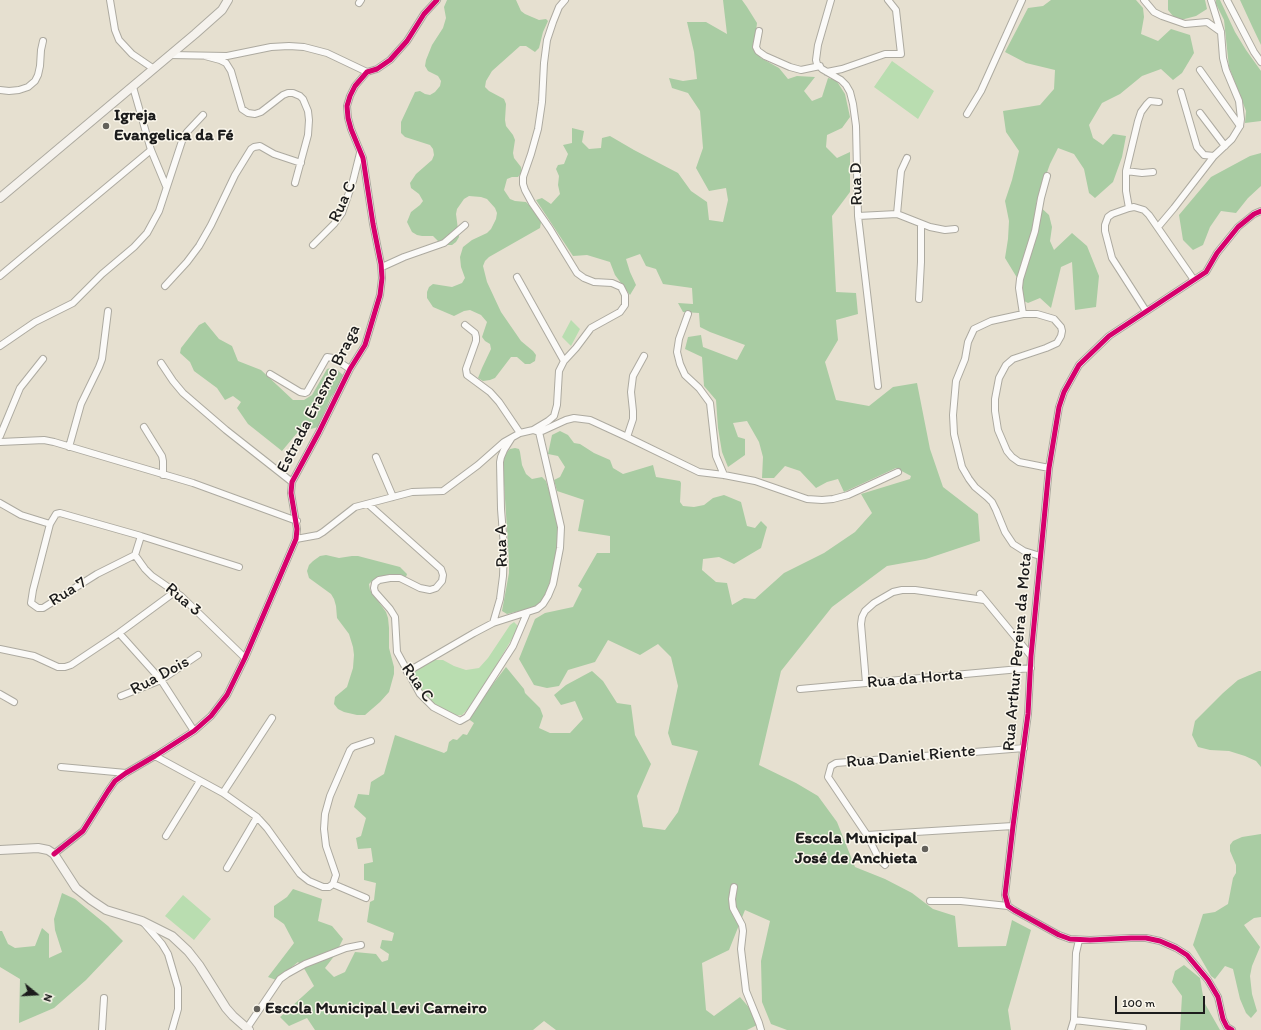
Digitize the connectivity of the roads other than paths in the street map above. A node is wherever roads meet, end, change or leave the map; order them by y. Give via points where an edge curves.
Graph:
1 (110, 0) edge
2 (228, 0) edge
3 (437, 0) edge
4 (565, 0) edge
5 (831, 0) edge
6 (888, 0) edge
7 (1022, 0) edge
8 (1144, 0) edge
9 (1211, 0) edge
10 (1227, 0) edge
11 (759, 31) dead end
12 (1221, 32) junction
13 (43, 41) dead end
14 (170, 55) junction
15 (205, 56) junction
16 (1261, 62) edge
17 (820, 66) junction
18 (154, 69) junction
19 (1200, 70) dead end
20 (367, 72) junction
21 (827, 72) junction
22 (133, 87) junction
23 (0, 90) edge
24 (1181, 92) dead end
25 (1159, 102) dead end
26 (1200, 113) dead end
27 (967, 114) dead end
28 (203, 115) dead end
29 (1240, 126) junction
30 (1225, 146) junction
31 (151, 150) junction
32 (360, 152) junction
33 (1214, 156) junction
34 (907, 158) dead end
35 (301, 163) junction
36 (1126, 171) junction
37 (1153, 172) dead end
38 (1048, 176) dead end
39 (295, 183) dead end
40 (166, 186) junction
41 (0, 198) edge
42 (1128, 208) junction
43 (1261, 211) edge
44 (897, 214) junction
45 (858, 216) junction
46 (921, 224) junction
47 (465, 225) dead end
48 (1158, 227) junction
49 (955, 229) dead end
50 (313, 245) dead end
51 (382, 267) junction
52 (0, 276) edge
53 (517, 276) dead end
54 (1194, 280) junction
55 (165, 286) dead end
56 (919, 299) dead end
57 (108, 311) dead end
58 (1146, 311) junction
59 (688, 314) dead end
60 (1023, 314) junction
61 (465, 325) dead end
62 (0, 346) edge
63 (644, 356) dead end
64 (43, 359) dead end
65 (564, 361) junction
66 (161, 363) dead end
67 (350, 369) junction
68 (270, 374) dead end
69 (878, 386) dead end
70 (144, 427) dead end
71 (536, 431) junction
72 (520, 433) junction
73 (0, 436) edge
74 (512, 437) junction
75 (628, 437) junction
76 (0, 442) edge
77 (69, 447) junction
78 (376, 457) dead end
79 (1048, 468) junction
80 (898, 472) dead end
81 (163, 475) junction
82 (724, 475) junction
83 (292, 482) junction
84 (393, 497) junction
85 (0, 503) edge
86 (368, 504) junction
87 (297, 521) junction
88 (50, 524) junction
89 (141, 536) junction
90 (296, 539) junction
91 (135, 555) junction
92 (1040, 556) junction
93 (239, 567) dead end
94 (176, 592) junction
95 (980, 594) dead end
96 (984, 600) junction
97 (527, 613) junction
98 (493, 623) junction
99 (120, 633) junction
100 (0, 649) edge
101 (198, 655) dead end
102 (1031, 656) junction
103 (246, 658) junction
104 (1031, 668) junction
105 (407, 672) junction
106 (160, 680) junction
107 (866, 683) junction
108 (800, 689) dead end
109 (0, 694) edge
110 (122, 696) dead end
111 (14, 702) dead end
112 (272, 718) dead end
113 (194, 730) junction
114 (371, 741) dead end
115 (1024, 748) junction
116 (155, 756) junction
117 (62, 768) dead end
118 (126, 772) junction
119 (200, 782) junction
120 (223, 793) junction
121 (257, 817) junction
122 (1013, 826) junction
123 (867, 835) junction
124 (166, 836) dead end
125 (0, 850) edge
126 (54, 854) junction
127 (885, 865) dead end
128 (227, 868) dead end
129 (333, 884) junction
130 (734, 887) dead end
131 (366, 898) dead end
132 (930, 901) dead end
133 (1008, 906) junction
134 (142, 921) junction
135 (1079, 940) junction
136 (361, 945) dead end
137 (104, 998) dead end
138 (1074, 1020) junction
139 (1143, 1028) dead end
140 (248, 1029) edge
141 (102, 1030) edge
142 (172, 1030) edge
143 (761, 1030) edge
144 (1071, 1030) edge
145 (1232, 1030) edge

1 - 18 street via 119,40 132,54
2 - 14 street via 222,10
3 - 20 street, Estrada Erasmo Braga via 390,60
4 - 65 street via 547,40 538,129 523,184 532,203 578,273 594,282 612,283 621,287 625,295 625,305 620,312 591,328
5 - 17 street via 816,54
6 - 21 street via 896,10 901,54 885,54
7 - 27 street via 981,91
8 - 12 street via 1154,12 1162,16 1185,24 1207,22
9 - 12 street
10 - 16 street
11 - 17 street via 756,47 765,56 801,70
12 - 29 street via 1224,64 1239,101
13 - 23 street via 35,81 19,90
14 - 15 street
14 - 18 street
15 - 20 street via 227,56 271,47 304,47 327,53
15 - 35 street via 226,63 231,71 242,109 248,113 261,112 288,93 303,99 309,120
17 - 21 street, Rua D
18 - 22 street
19 - 29 street
20 - 32 street, Estrada Erasmo Braga via 355,86 347,106 351,129
21 - 45 street, Rua D via 846,85 853,104 856,126
22 - 31 street
22 - 41 street
24 - 33 street via 1197,147 1204,155
25 - 36 street via 1150,101 1141,112
26 - 30 street
28 - 40 street via 182,140
29 - 30 street
30 - 33 street
31 - 40 street
31 - 52 street
32 - 50 street, Rua C via 342,213
32 - 51 street, Estrada Erasmo Braga
33 - 48 street
34 - 44 street via 901,170
35 - 39 street
35 - 55 street via 274,154 260,146 251,149 235,174 199,246
36 - 37 street
36 - 42 street
38 - 60 street via 1020,279
40 - 62 street via 162,204 153,222 134,247 72,303 35,322
42 - 48 street via 1144,210
42 - 58 street via 1108,217 1105,221 1105,231 1112,258
43 - 54 street, Rua Arthur Pereira da Mota via 1238,227 1206,272
44 - 45 street
44 - 46 street
45 - 69 street, Rua D
46 - 49 street via 945,230
46 - 56 street via 922,262
47 - 51 street via 444,244
48 - 54 street
51 - 67 street, Estrada Erasmo Braga via 380,295 372,323 365,345
53 - 65 street
54 - 58 street, Rua Arthur Pereira da Mota
57 - 77 street via 102,359 80,408
58 - 79 street, Rua Arthur Pereira da Mota via 1109,336 1083,361 1073,375 1059,407
59 - 82 street via 677,352 685,375 710,402 716,456
60 - 79 street via 1037,314 1054,319 1061,327 1061,336 1056,343 1013,359 1006,366 996,389 995,411 998,430 1012,457 1019,462
60 - 92 street via 991,321 974,329 956,381 952,415 962,467 969,479 992,502 1013,544
61 - 72 street via 476,337 466,369 467,375 490,392
63 - 75 street via 633,376 631,392 634,411
64 - 73 street via 20,388
65 - 71 street via 559,371 554,416
66 - 83 street via 183,392
67 - 68 street via 334,358 327,357 304,393
67 - 83 street, Estrada Erasmo Braga
70 - 81 street via 162,456
71 - 72 street
71 - 75 street via 574,418 590,420
71 - 97 street via 558,514 561,537 553,584 548,596 537,609
72 - 74 street
74 - 84 street via 443,491 412,492
74 - 98 street, Rua A via 501,457 503,576
75 - 82 street via 699,472
76 - 77 street via 44,440
77 - 81 street
78 - 84 street
79 - 92 street, Rua Arthur Pereira da Mota
80 - 82 street via 848,495 822,500 799,497 755,481
81 - 87 street
83 - 87 street, Estrada Erasmo Braga via 291,493
84 - 86 street
85 - 88 street via 21,515
86 - 90 street via 352,509 318,535
86 - 105 street, Rua C via 441,569 443,575 436,588 430,590 400,578 379,580 375,583 375,592 395,617 397,652
87 - 90 street, Estrada Erasmo Braga
88 - 89 street via 56,514 60,513
88 - 91 street, Rua 7 via 31,603 38,608 43,608 97,574
89 - 91 street
89 - 93 street
90 - 103 street, Estrada Erasmo Braga
91 - 94 street, Rua 3 via 152,576
92 - 102 street, Rua Arthur Pereira da Mota
94 - 99 street
94 - 103 street, Rua 3
95 - 96 street
96 - 102 street
96 - 107 street via 902,590 893,592 874,604 865,611 861,624
97 - 98 street
97 - 105 street, Rua C via 513,646 464,720 460,721 432,707 420,694
98 - 105 street
99 - 100 street via 65,667 34,656
99 - 106 street
101 - 106 street, Rua Dois
102 - 104 street, Rua Arthur Pereira da Mota
103 - 113 street, Estrada Erasmo Braga via 227,695 211,716
104 - 107 street, Rua da Horta
104 - 115 street, Rua Arthur Pereira da Mota
106 - 110 street, Rua Dois
106 - 113 street
107 - 108 street, Rua da Horta
109 - 111 street
112 - 120 street
113 - 116 street, Estrada Erasmo Braga
114 - 129 street via 350,750 325,814 326,846 336,876
115 - 122 street, Rua Arthur Pereira da Mota
115 - 123 street, Rua Daniel Riente via 831,766 828,777
116 - 118 street, Estrada Erasmo Braga
116 - 119 street
117 - 118 street
118 - 126 street, Estrada Erasmo Braga via 115,781 83,831
119 - 120 street
119 - 124 street
120 - 121 street
121 - 128 street
121 - 129 street via 300,874 324,887
122 - 123 street
122 - 133 street, Rua Arthur Pereira da Mota via 1005,895
123 - 127 street, Rua Daniel Riente via 879,859
125 - 126 street via 38,848
126 - 134 street via 76,888 91,900 106,910
129 - 131 street
130 - 143 street via 733,908 743,931 741,949 746,991
132 - 133 street
133 - 135 street via 1059,935
134 - 140 street via 172,936 188,951 226,1008
134 - 142 street via 168,954 178,988 178,1009
135 - 138 street via 1076,954
135 - 145 street via 1146,938 1176,948 1187,955 1208,980 1218,997 1223,1019
136 - 140 street via 334,952 287,974 280,980
137 - 141 street
138 - 139 street
138 - 144 street

